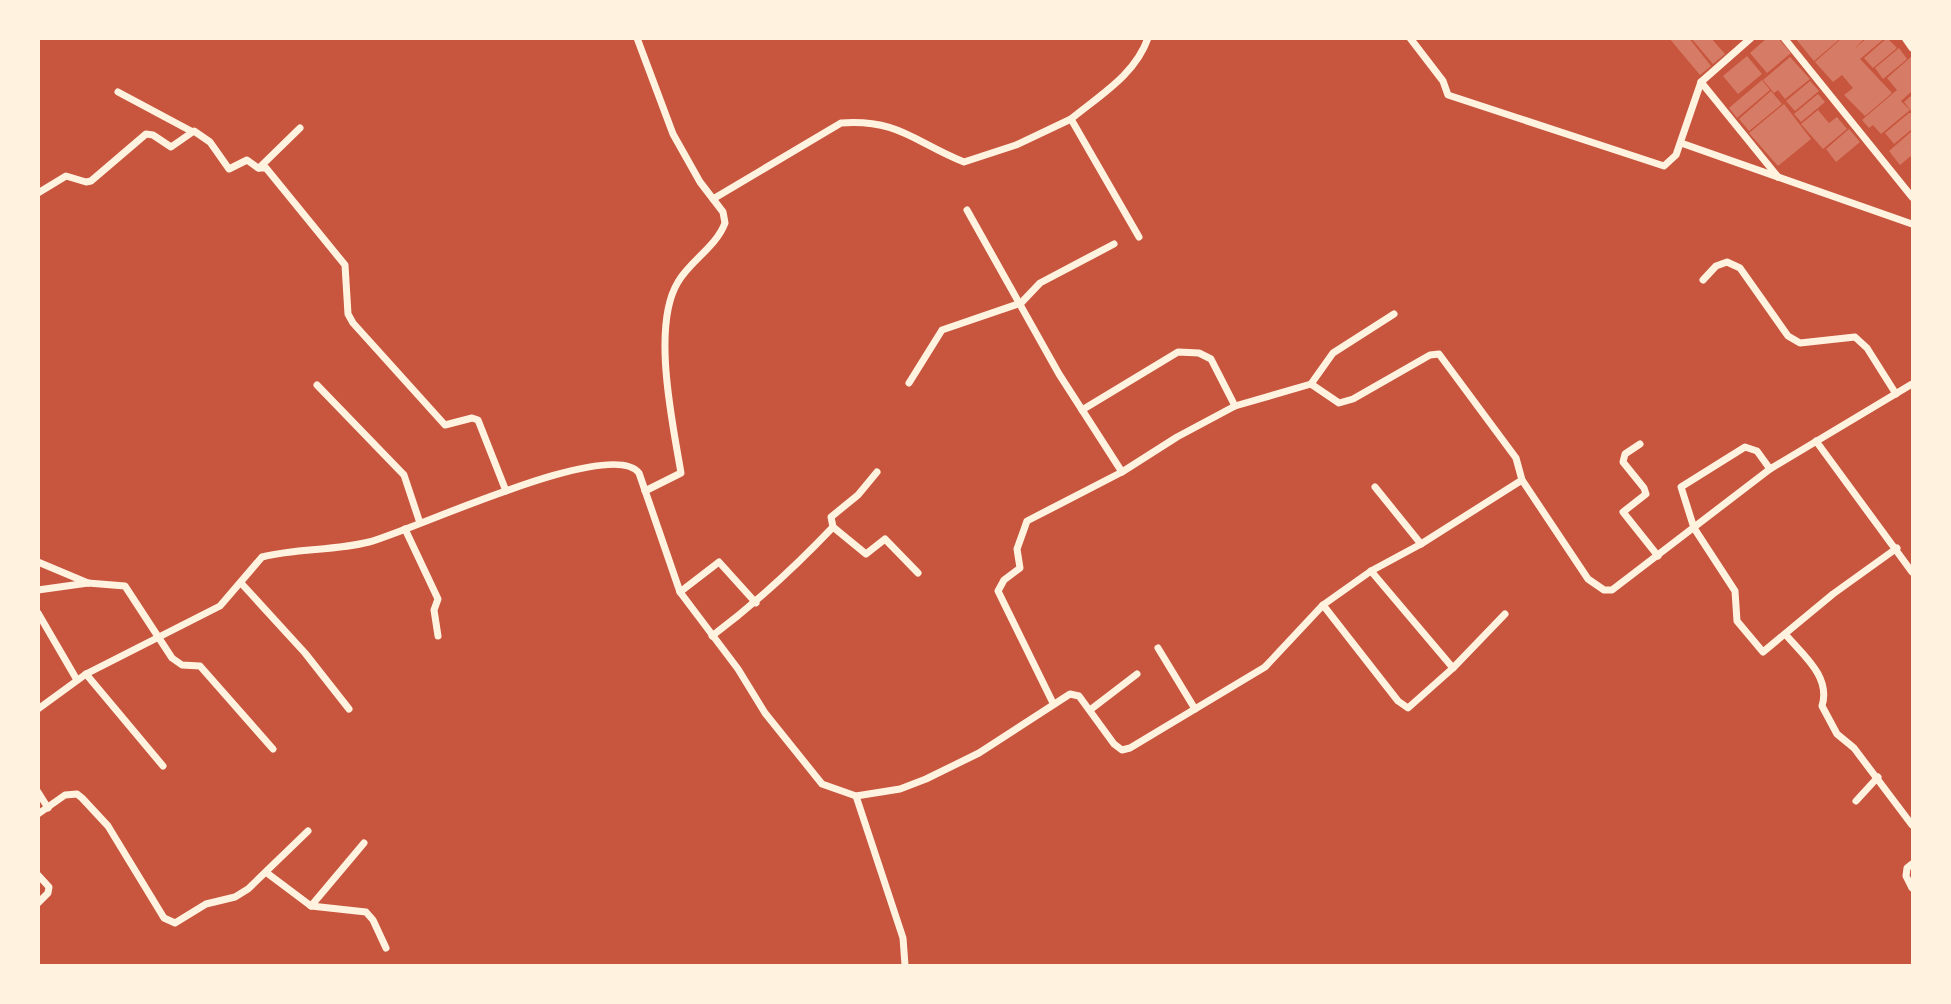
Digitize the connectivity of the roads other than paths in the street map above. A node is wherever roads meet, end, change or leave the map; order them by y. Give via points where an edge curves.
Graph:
1 (637, 38) edge
2 (1148, 38) edge
3 (1410, 38) edge
4 (1751, 38) edge
5 (1784, 38) edge
6 (1905, 38) edge
7 (1913, 48) edge
8 (1701, 82) junction
9 (118, 92) dead end
10 (1071, 119) junction
11 (300, 128) dead end
12 (191, 131) junction
13 (1681, 143) junction
14 (258, 168) junction
15 (1779, 178) junction
16 (38, 193) edge
17 (1913, 197) edge
18 (713, 199) junction
19 (967, 210) dead end
20 (1913, 223) edge
21 (1139, 237) dead end
22 (1114, 244) dead end
23 (1703, 281) dead end
24 (1021, 303) junction
25 (1394, 314) dead end
26 (909, 383) dead end
27 (1311, 384) junction
28 (1913, 384) edge
29 (317, 385) dead end
30 (1896, 394) junction
31 (1235, 406) junction
32 (1082, 410) junction
33 (1816, 441) junction
34 (1640, 444) dead end
35 (1770, 469) junction
36 (877, 472) dead end
37 (1122, 472) junction
38 (1522, 480) junction
39 (1375, 487) dead end
40 (506, 491) junction
41 (645, 491) junction
42 (420, 523) junction
43 (833, 527) junction
44 (1693, 528) junction
45 (405, 529) junction
46 (1421, 544) junction
47 (1897, 548) junction
48 (1658, 555) junction
49 (38, 562) edge
50 (1371, 571) junction
51 (1913, 572) edge
52 (918, 573) dead end
53 (88, 583) junction
54 (241, 583) junction
55 (38, 590) edge
56 (680, 592) junction
57 (756, 603) junction
58 (1322, 605) junction
59 (38, 613) edge
60 (1505, 614) dead end
61 (1786, 635) junction
62 (439, 636) dead end
63 (712, 636) junction
64 (157, 638) junction
65 (1158, 648) dead end
66 (1453, 668) junction
67 (86, 674) junction
68 (1137, 674) dead end
69 (77, 680) junction
70 (1053, 703) junction
71 (38, 709) edge
72 (349, 709) dead end
73 (1195, 709) junction
74 (1090, 710) junction
75 (273, 749) dead end
76 (163, 766) dead end
77 (1878, 777) junction
78 (38, 792) edge
79 (856, 796) junction
80 (1856, 801) dead end
81 (48, 808) junction
82 (38, 814) edge
83 (1913, 825) edge
84 (308, 831) dead end
85 (364, 843) dead end
86 (1913, 864) edge
87 (267, 873) junction
88 (38, 875) edge
89 (1913, 888) edge
90 (38, 903) edge
91 (311, 905) junction
92 (387, 948) dead end
93 (905, 965) edge

1 - 18 street via 673,134
2 - 10 street via 1142,58
3 - 13 street via 1443,80 1448,96 1654,165 1671,161
4 - 8 street
5 - 17 street
6 - 7 street
8 - 13 street
8 - 15 street
9 - 12 street
10 - 18 street via 1016,145 964,162 894,126 841,124
10 - 21 street
11 - 14 street
12 - 14 street via 209,142 229,169 247,160
12 - 16 street via 171,147 153,135 141,135 91,181 66,176
13 - 15 street
14 - 40 street via 267,170 345,265 348,314 353,323 445,425 478,420
15 - 20 street
18 - 41 street via 723,212 724,227 677,282 669,306 667,391 681,473
19 - 24 street
22 - 24 street via 1040,283
23 - 30 street via 1727,262 1740,268 1788,337 1800,343 1855,337
24 - 26 street via 942,330
24 - 32 street
25 - 27 street via 1333,353
27 - 31 street
27 - 38 street via 1339,403 1439,354 1516,458
28 - 30 street
29 - 42 street via 404,475
30 - 33 street
31 - 32 street via 1211,359 1178,352
31 - 37 street
32 - 37 street
33 - 35 street
33 - 47 street
34 - 48 street via 1625,454 1623,462 1646,494 1623,512
35 - 44 street
35 - 44 street via 1757,451 1745,447 1685,483 1681,490
36 - 43 street via 831,517
37 - 70 street via 1027,521 1017,548 1020,568 1000,584 999,596
38 - 46 street
38 - 48 street via 1596,586 1612,590
39 - 46 street
40 - 41 street via 559,474 623,464 635,468
40 - 42 street
41 - 56 street
42 - 45 street
43 - 52 street via 866,554 885,539
43 - 57 street
44 - 48 street
44 - 61 street via 1735,592 1737,621 1763,652
45 - 54 street via 369,542 262,556
45 - 62 street via 438,597 434,610
46 - 50 street
47 - 51 street
47 - 61 street
49 - 53 street
50 - 58 street
50 - 66 street
53 - 55 street
53 - 64 street via 125,586
54 - 64 street via 220,606
54 - 72 street
56 - 57 street via 719,562
56 - 63 street
57 - 63 street
58 - 66 street via 1408,708
58 - 73 street via 1277,657
59 - 69 street
60 - 66 street
61 - 77 street via 1825,686 1822,706 1827,720
63 - 79 street via 821,784
64 - 67 street
64 - 75 street via 176,662 200,666
65 - 73 street
67 - 69 street
67 - 76 street
68 - 74 street
69 - 71 street
70 - 74 street via 1074,694
70 - 79 street via 979,753 926,779 900,789
73 - 74 street via 1122,750
77 - 80 street
77 - 83 street
78 - 81 street
79 - 93 street via 903,938
81 - 82 street
81 - 87 street via 71,793 82,798 108,826 164,918 172,923 205,904 235,897
84 - 87 street
85 - 91 street
86 - 89 street via 1906,876
87 - 91 street
88 - 90 street via 49,887
91 - 92 street via 366,912

